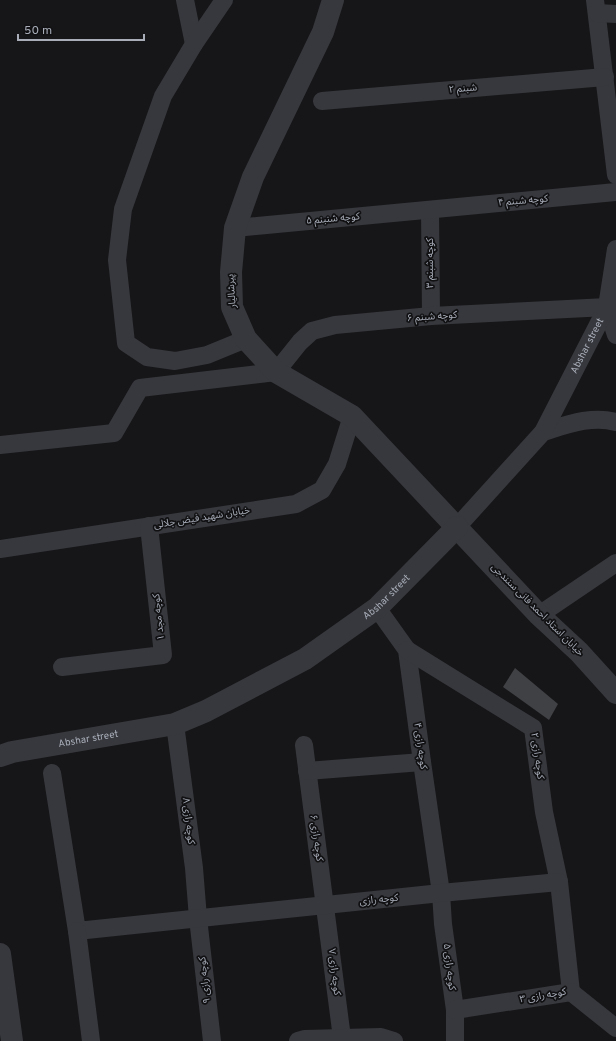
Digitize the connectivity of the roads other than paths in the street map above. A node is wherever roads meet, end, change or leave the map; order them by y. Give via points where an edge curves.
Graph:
1 (185, 0) edge
2 (224, 0) edge
3 (333, 0) edge
4 (596, 6) edge
5 (616, 14) edge
6 (194, 44) junction
7 (605, 77) junction
8 (322, 101) dead end
9 (616, 175) edge
10 (616, 192) edge
11 (430, 210) junction
12 (235, 228) junction
13 (616, 249) edge
14 (607, 307) junction
15 (430, 316) junction
16 (616, 335) edge
17 (246, 339) junction
18 (276, 372) junction
19 (352, 416) junction
20 (616, 422) edge
21 (543, 432) junction
22 (0, 445) edge
23 (149, 526) junction
24 (457, 527) junction
25 (0, 545) edge
26 (0, 549) edge
27 (616, 563) edge
28 (377, 608) junction
29 (539, 615) junction
30 (407, 650) junction
31 (62, 667) dead end
32 (616, 693) edge
33 (175, 724) junction
34 (304, 745) dead end
35 (0, 756) edge
36 (422, 762) junction
37 (307, 771) junction
38 (52, 773) dead end
39 (559, 882) junction
40 (441, 893) junction
41 (326, 906) junction
42 (198, 918) junction
43 (78, 931) junction
44 (0, 954) edge
45 (571, 992) junction
46 (455, 1010) junction
47 (616, 1028) edge
48 (342, 1038) junction
49 (12, 1041) edge
50 (91, 1041) edge
51 (212, 1041) edge
52 (298, 1041) edge
53 (394, 1041) edge
54 (455, 1041) edge

1 - 6 street
2 - 6 street
3 - 12 street, پیرشالیار via 323,32 253,177
4 - 5 street
4 - 7 street
6 - 17 street via 163,96 123,209 117,260 126,343 147,357 175,362 207,355
7 - 8 street, شبنم ۲
7 - 9 street
10 - 11 street, کوچه شبنم ۴
11 - 12 street, کوچه شنبنم ۵
11 - 15 street, کوچه شبنم ۳
12 - 17 street, پیرشالیار via 231,272 232,307
13 - 14 street, Abshar street
14 - 15 street, کوچه شبنم ۶
14 - 16 street
14 - 21 street, Abshar street
15 - 18 street, کوچه شبنم ۶ via 335,324 312,331
17 - 18 street, پیرشالیار
18 - 19 street, پیرشالیار
18 - 22 street via 140,388 114,433
19 - 23 street, خیابان شهید فیض جلالی via 337,464 322,490 296,504
19 - 24 street, پیرشالیار
20 - 21 street via 582,421
21 - 24 street, Abshar street
23 - 26 street, خیابان شهید فیض جلالی
23 - 31 street, کوچه مجد ۱ via 163,655
24 - 28 street, Abshar street
24 - 29 street, خیابان استاد احمد فانی سنندجی
25 - 26 street
27 - 29 street
28 - 30 street, کوچه رازی ۴
28 - 33 street, Abshar street via 305,659 206,711
29 - 32 street, خیابان استاد احمد فانی سنندجی via 579,652
30 - 36 street, کوچه رازی ۴
30 - 39 street, کوچه رازی ۲ via 533,728 544,812
33 - 35 street, Abshar street
33 - 42 street, کوچه رازی ۸
34 - 37 street, کوچه رازی ۶
36 - 37 street
36 - 40 street, کوچه رازی ۴
37 - 41 street, کوچه رازی ۶
38 - 43 street
39 - 40 street, کوچه رازی
39 - 45 street, کوچه رازی ۳
40 - 41 street, کوچه رازی
40 - 46 street, کوچه رازی ۵
41 - 42 street, کوچه رازی
41 - 48 street, کوچه رازی ۷
42 - 43 street, کوچه رازی
42 - 51 street, کوچه رازی ۹
43 - 50 street
44 - 49 street
45 - 46 street, کوچه رازی ۳
45 - 47 street
46 - 54 street, کوچه رازی ۵
48 - 52 street
48 - 53 street via 381,1037

